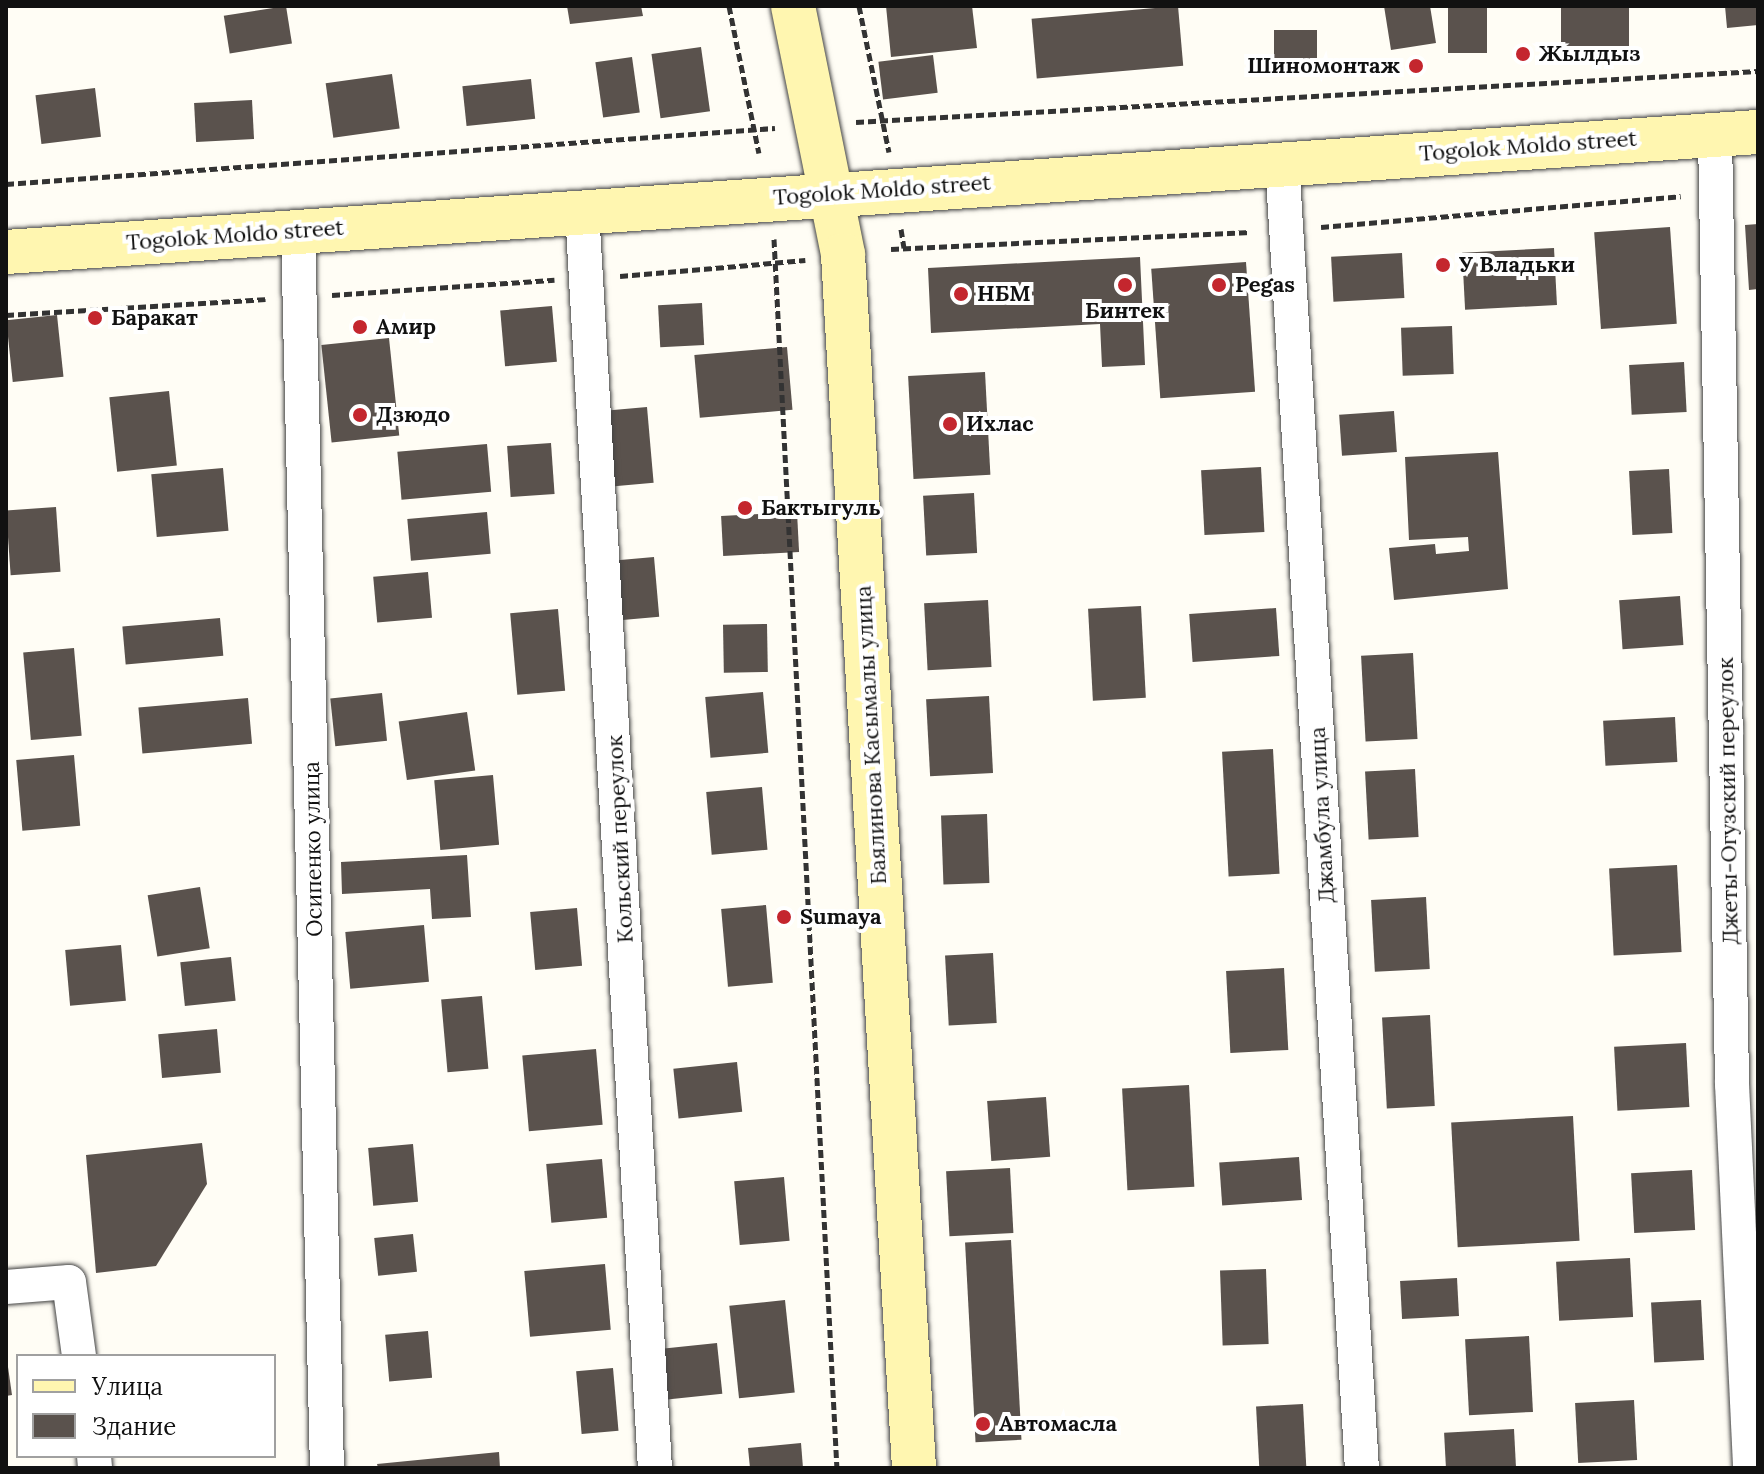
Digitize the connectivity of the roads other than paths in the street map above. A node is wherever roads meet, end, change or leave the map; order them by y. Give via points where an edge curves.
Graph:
1 (793, 6) edge
2 (1758, 132) edge
3 (1715, 135) junction
4 (1282, 161) junction
5 (831, 195) junction
6 (582, 210) junction
7 (298, 231) junction
8 (6, 252) edge
9 (6, 1287) edge
10 (79, 1354) edge
11 (327, 1468) edge
12 (655, 1468) edge
13 (914, 1468) edge
14 (1362, 1468) edge
15 (1750, 1468) edge

1 - 5 main road, Баялинова Касымалы улица
2 - 3 main road, Togolok Moldo street
3 - 4 main road, Togolok Moldo street
3 - 15 street, Джеты-Огузский переулок via 1732,1084
4 - 5 main road, Togolok Moldo street
4 - 14 street, Джамбула улица
5 - 6 main road, Togolok Moldo street
5 - 13 main road, Баялинова Касымалы улица via 843,255
6 - 7 main road, Togolok Moldo street
6 - 12 street, Кольский переулок
7 - 8 main road, Togolok Moldo street
7 - 11 street, Осипенко улица
9 - 10 street via 69,1282

